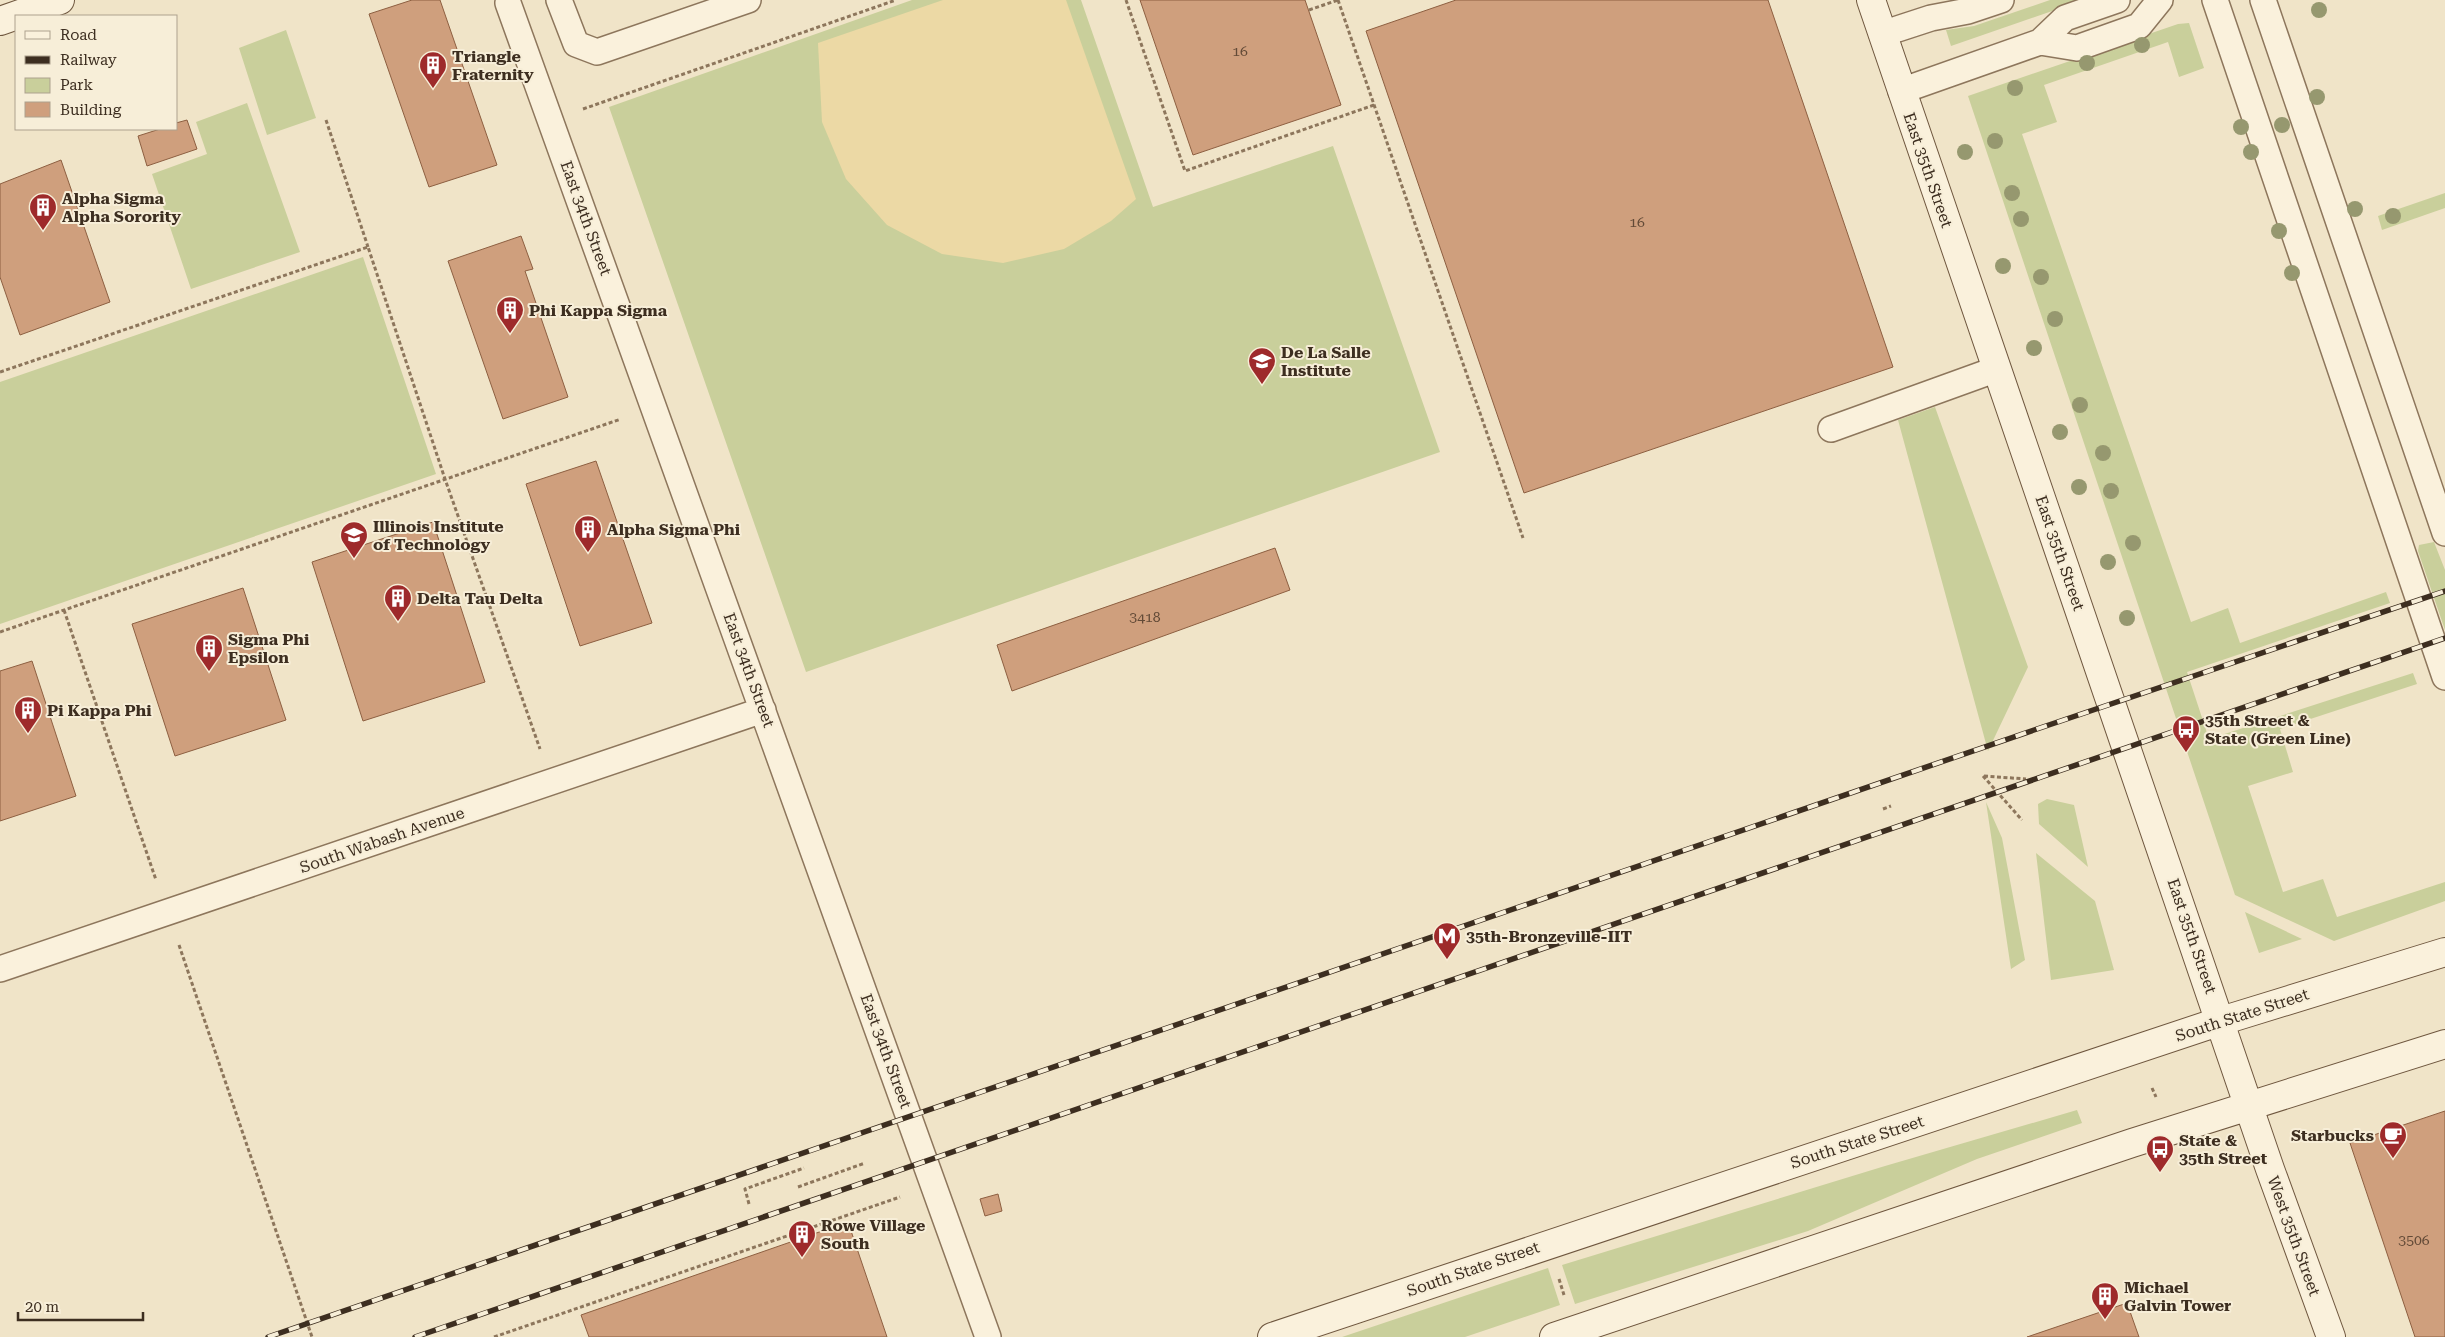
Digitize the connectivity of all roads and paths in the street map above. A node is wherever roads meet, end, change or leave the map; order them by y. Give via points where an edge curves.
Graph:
1 (60, 0) edge
2 (559, 0) edge
3 (748, 0) edge
4 (896, 0) edge
5 (1126, 0) edge
6 (1338, 0) edge
7 (1871, 0) edge
8 (2001, 0) edge
9 (2118, 0) edge
10 (2160, 0) edge
11 (2216, 0) edge
12 (2264, 0) edge
13 (508, 3) dead end
14 (1309, 10) dead end
15 (17, 15) edge
16 (15, 16) edge
17 (0, 21) edge
18 (1882, 34) junction
19 (2040, 42) junction
20 (1901, 91) junction
21 (1374, 105) junction
22 (579, 111) dead end
23 (326, 120) dead end
24 (368, 247) junction
25 (1997, 369) junction
26 (0, 372) edge
27 (654, 408) junction
28 (1831, 429) dead end
29 (445, 479) junction
30 (2445, 533) edge
31 (1523, 538) dead end
32 (64, 610) junction
33 (0, 632) edge
34 (2445, 678) edge
35 (763, 710) junction
36 (2026, 779) dead end
37 (552, 782) junction
38 (1891, 806) dead end
39 (1883, 809) dead end
40 (2022, 820) dead end
41 (168, 912) junction
42 (2445, 952) edge
43 (0, 969) edge
44 (2221, 1021) junction
45 (2445, 1044) edge
46 (2152, 1088) dead end
47 (2157, 1100) dead end
48 (2250, 1106) junction
49 (865, 1164) dead end
50 (804, 1168) dead end
51 (933, 1185) junction
52 (798, 1187) dead end
53 (749, 1204) dead end
54 (1558, 1277) dead end
55 (1567, 1302) dead end
56 (312, 1337) edge
57 (494, 1337) edge
58 (988, 1337) edge
59 (1272, 1337) edge
60 (1554, 1337) edge
61 (2331, 1337) edge

1 - 15 main road
2 - 3 lane via 576,44 597,52
4 - 22 path
5 - 21 path via 1185,171
6 - 14 path
6 - 21 path
7 - 18 main road, East 35th Street
8 - 18 lane
9 - 19 lane via 2065,18
10 - 19 lane via 2140,26 2077,48
11 - 34 lane
12 - 30 lane
13 - 27 lane, East 34th Street
16 - 17 main road
18 - 20 main road, East 35th Street
19 - 20 lane
20 - 25 main road, East 35th Street
21 - 31 path
23 - 24 path
24 - 26 path
24 - 29 path
25 - 28 lane
25 - 44 main road, East 35th Street
27 - 29 path
27 - 35 lane, East 34th Street
29 - 32 path
29 - 37 path
32 - 33 path
32 - 41 path
35 - 37 lane, South Wabash Avenue
35 - 51 lane, East 34th Street
36 - 40 path via 1983,776
37 - 41 lane, South Wabash Avenue
38 - 39 path
41 - 43 lane, South Wabash Avenue
41 - 56 path
42 - 44 main road, South State Street
44 - 48 main road, East 35th Street
44 - 59 main road, South State Street
45 - 48 main road
46 - 47 path
48 - 60 main road via 2132,1142
48 - 61 main road, West 35th Street
49 - 52 path
50 - 53 path via 744,1189
51 - 57 path
51 - 58 lane, East 34th Street
54 - 55 path

